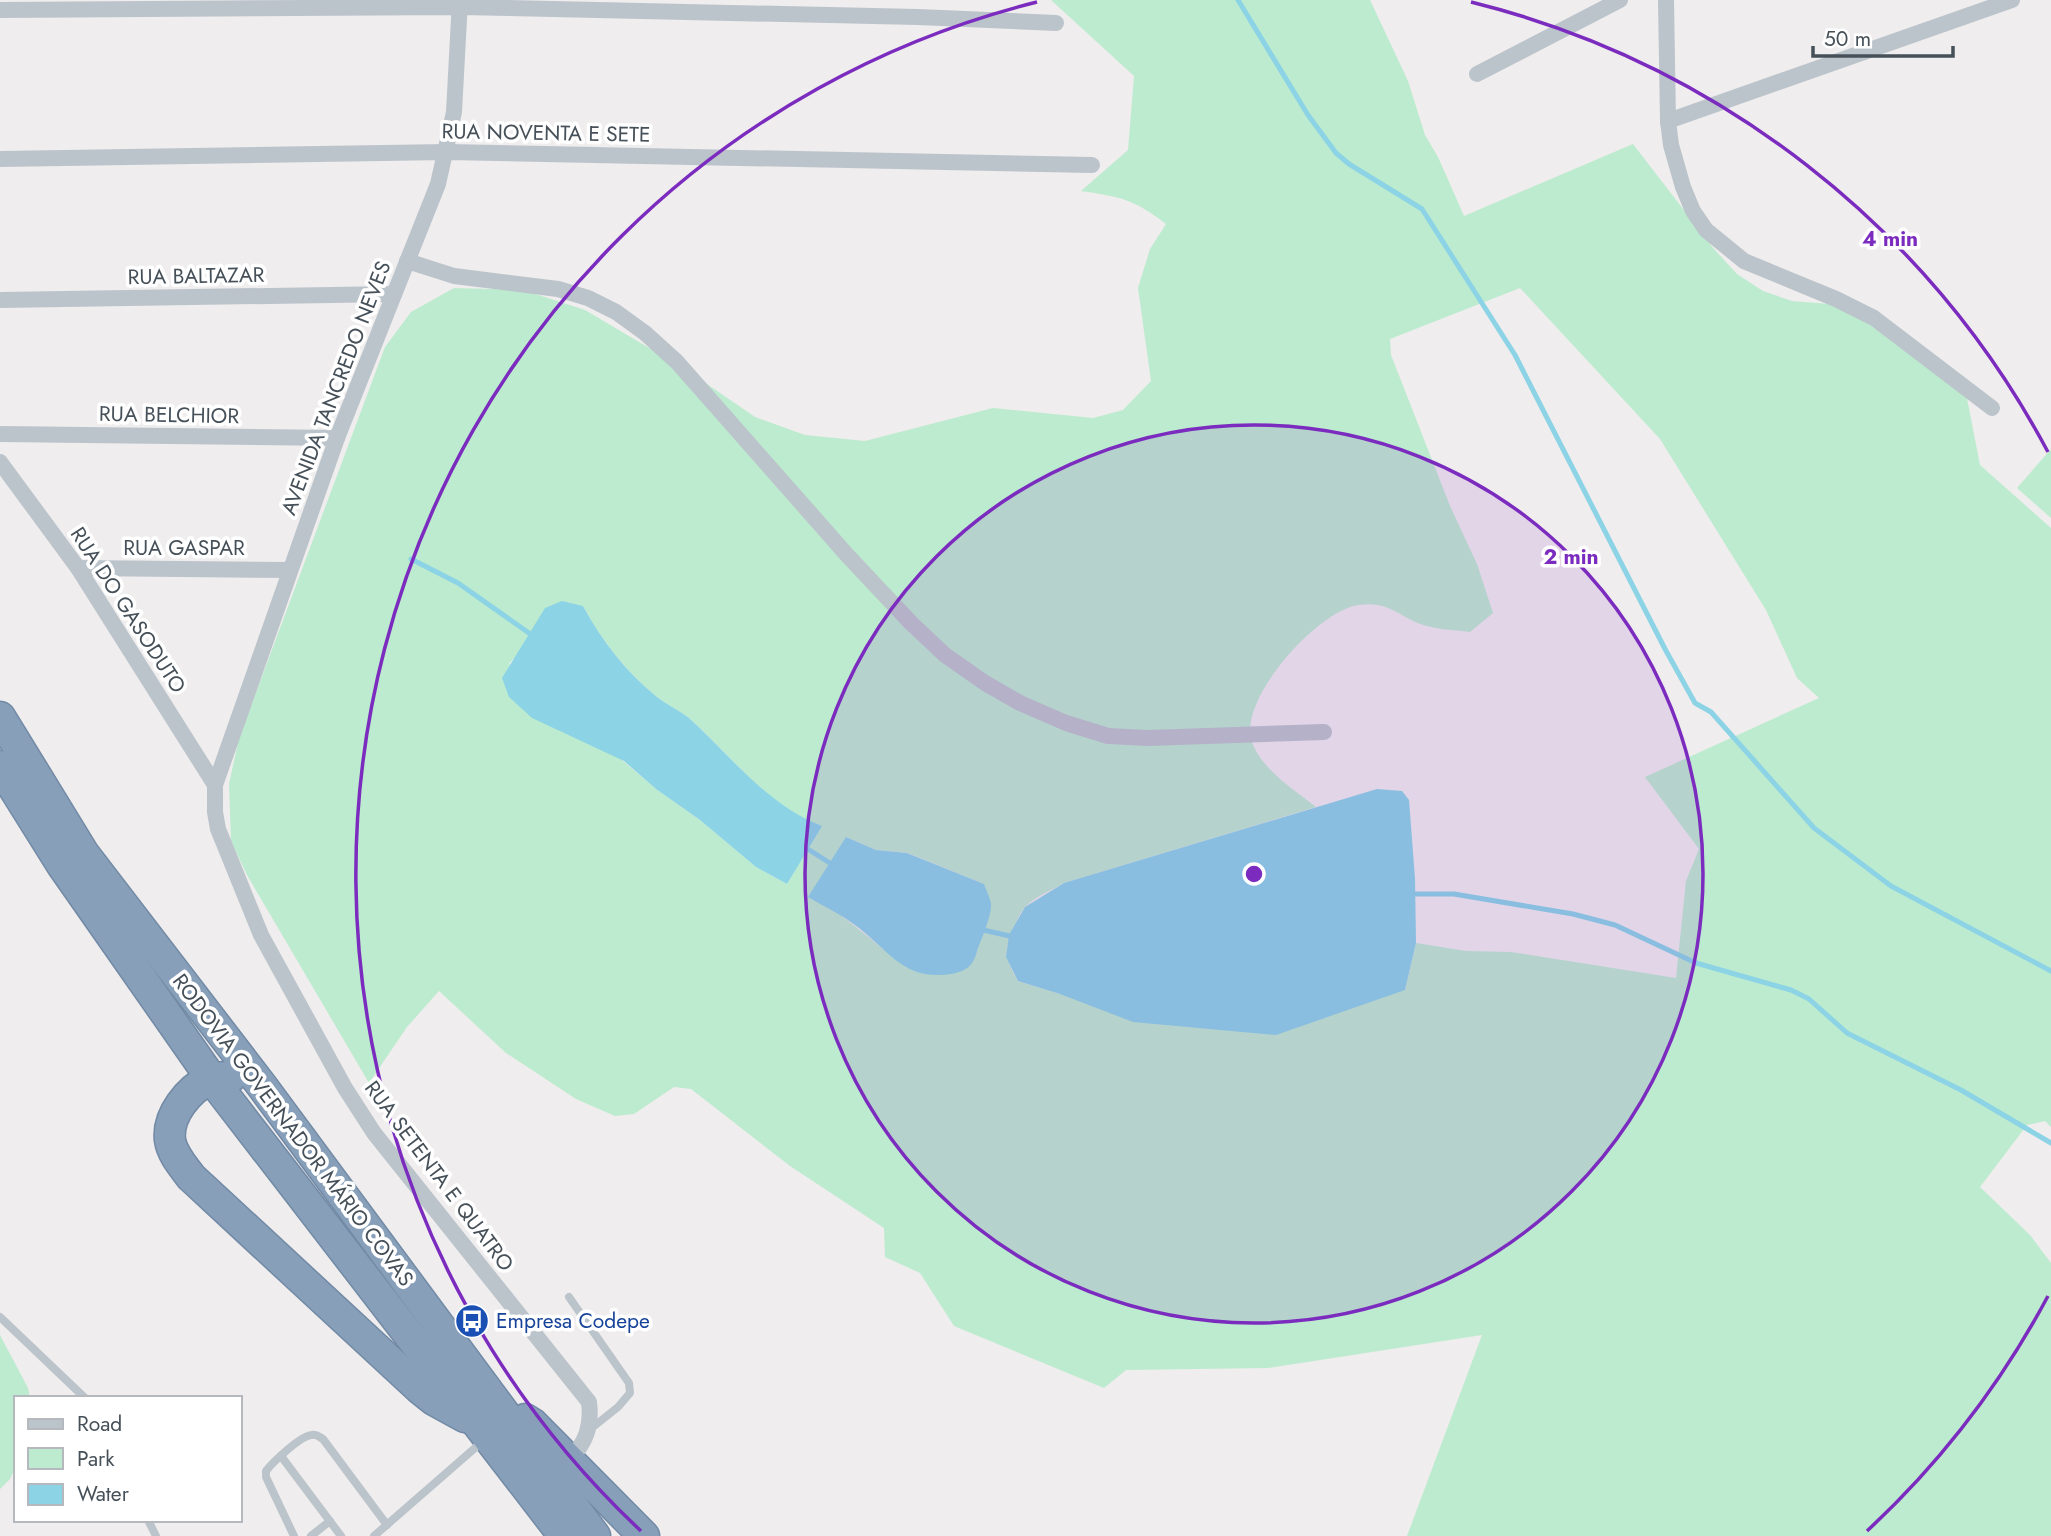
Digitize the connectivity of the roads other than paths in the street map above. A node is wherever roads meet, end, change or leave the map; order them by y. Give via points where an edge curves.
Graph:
1 (1619, 0) edge
2 (1666, 0) edge
3 (2012, 0) edge
4 (460, 3) edge
5 (37, 5) edge
6 (0, 10) edge
7 (1056, 23) dead end
8 (1477, 74) dead end
9 (1668, 121) junction
10 (447, 152) junction
11 (0, 159) edge
12 (1092, 165) dead end
13 (407, 261) junction
14 (394, 294) junction
15 (0, 300) edge
16 (1992, 408) dead end
17 (0, 434) edge
18 (337, 438) junction
19 (0, 462) edge
20 (78, 568) junction
21 (290, 570) junction
22 (0, 717) edge
23 (1324, 732) dead end
24 (0, 766) edge
25 (215, 785) junction
26 (211, 1079) junction
27 (262, 1086) junction
28 (569, 1297) dead end
29 (0, 1317) edge
30 (83, 1396) edge
31 (504, 1412) junction
32 (482, 1429) junction
33 (588, 1432) junction
34 (281, 1456) junction
35 (569, 1460) junction
36 (330, 1521) junction
37 (387, 1525) junction
38 (557, 1534) edge
39 (293, 1536) edge
40 (311, 1536) edge
41 (341, 1536) edge
42 (374, 1536) edge
43 (595, 1536) edge
44 (644, 1536) edge

1 - 8 street
2 - 9 street
3 - 9 street
4 - 5 street
4 - 7 street
4 - 10 street, AVENIDA TANCREDO NEVES
5 - 6 street
9 - 16 street via 1676,168 1693,211 1723,246 1744,261 1874,318
10 - 11 street, RUA NOVENTA E SETE
10 - 12 street, RUA NOVENTA E SETE
10 - 13 street, AVENIDA TANCREDO NEVES
13 - 14 street, AVENIDA TANCREDO NEVES
13 - 23 street via 454,276 558,289 616,312 677,362 855,564 945,655 1020,703 1108,736
14 - 15 street, RUA BALTAZAR
14 - 18 street, AVENIDA TANCREDO NEVES
17 - 18 street, RUA BELCHIOR
18 - 21 street, AVENIDA TANCREDO NEVES
19 - 20 street, RUA DO GASODUTO
20 - 21 street, RUA GASPAR
20 - 25 street, RUA DO GASODUTO
21 - 25 street, AVENIDA TANCREDO NEVES
22 - 27 highway, RODOVIA GOVERNADOR MÁRIO COVAS via 83,854
24 - 26 highway, RODOVIA GOVERNADOR MÁRIO COVAS
25 - 33 street, RUA SETENTA E QUATRO via 218,829 256,924 345,1088 374,1133 589,1402
26 - 27 highway via 230,1076
26 - 32 highway, RODOVIA GOVERNADOR MÁRIO COVAS
26 - 32 highway via 187,1096 174,1116 170,1139 177,1160 419,1388
27 - 31 highway, RODOVIA GOVERNADOR MÁRIO COVAS
28 - 33 lane via 629,1383 629,1394
29 - 30 lane
31 - 35 highway via 533,1424
31 - 43 highway, RODOVIA GOVERNADOR MÁRIO COVAS
32 - 37 lane
32 - 38 highway, RODOVIA GOVERNADOR MÁRIO COVAS
33 - 35 street
34 - 36 lane
34 - 37 lane via 306,1436 320,1436
34 - 39 lane via 265,1475
35 - 44 highway
36 - 40 lane
36 - 41 lane
37 - 42 lane

